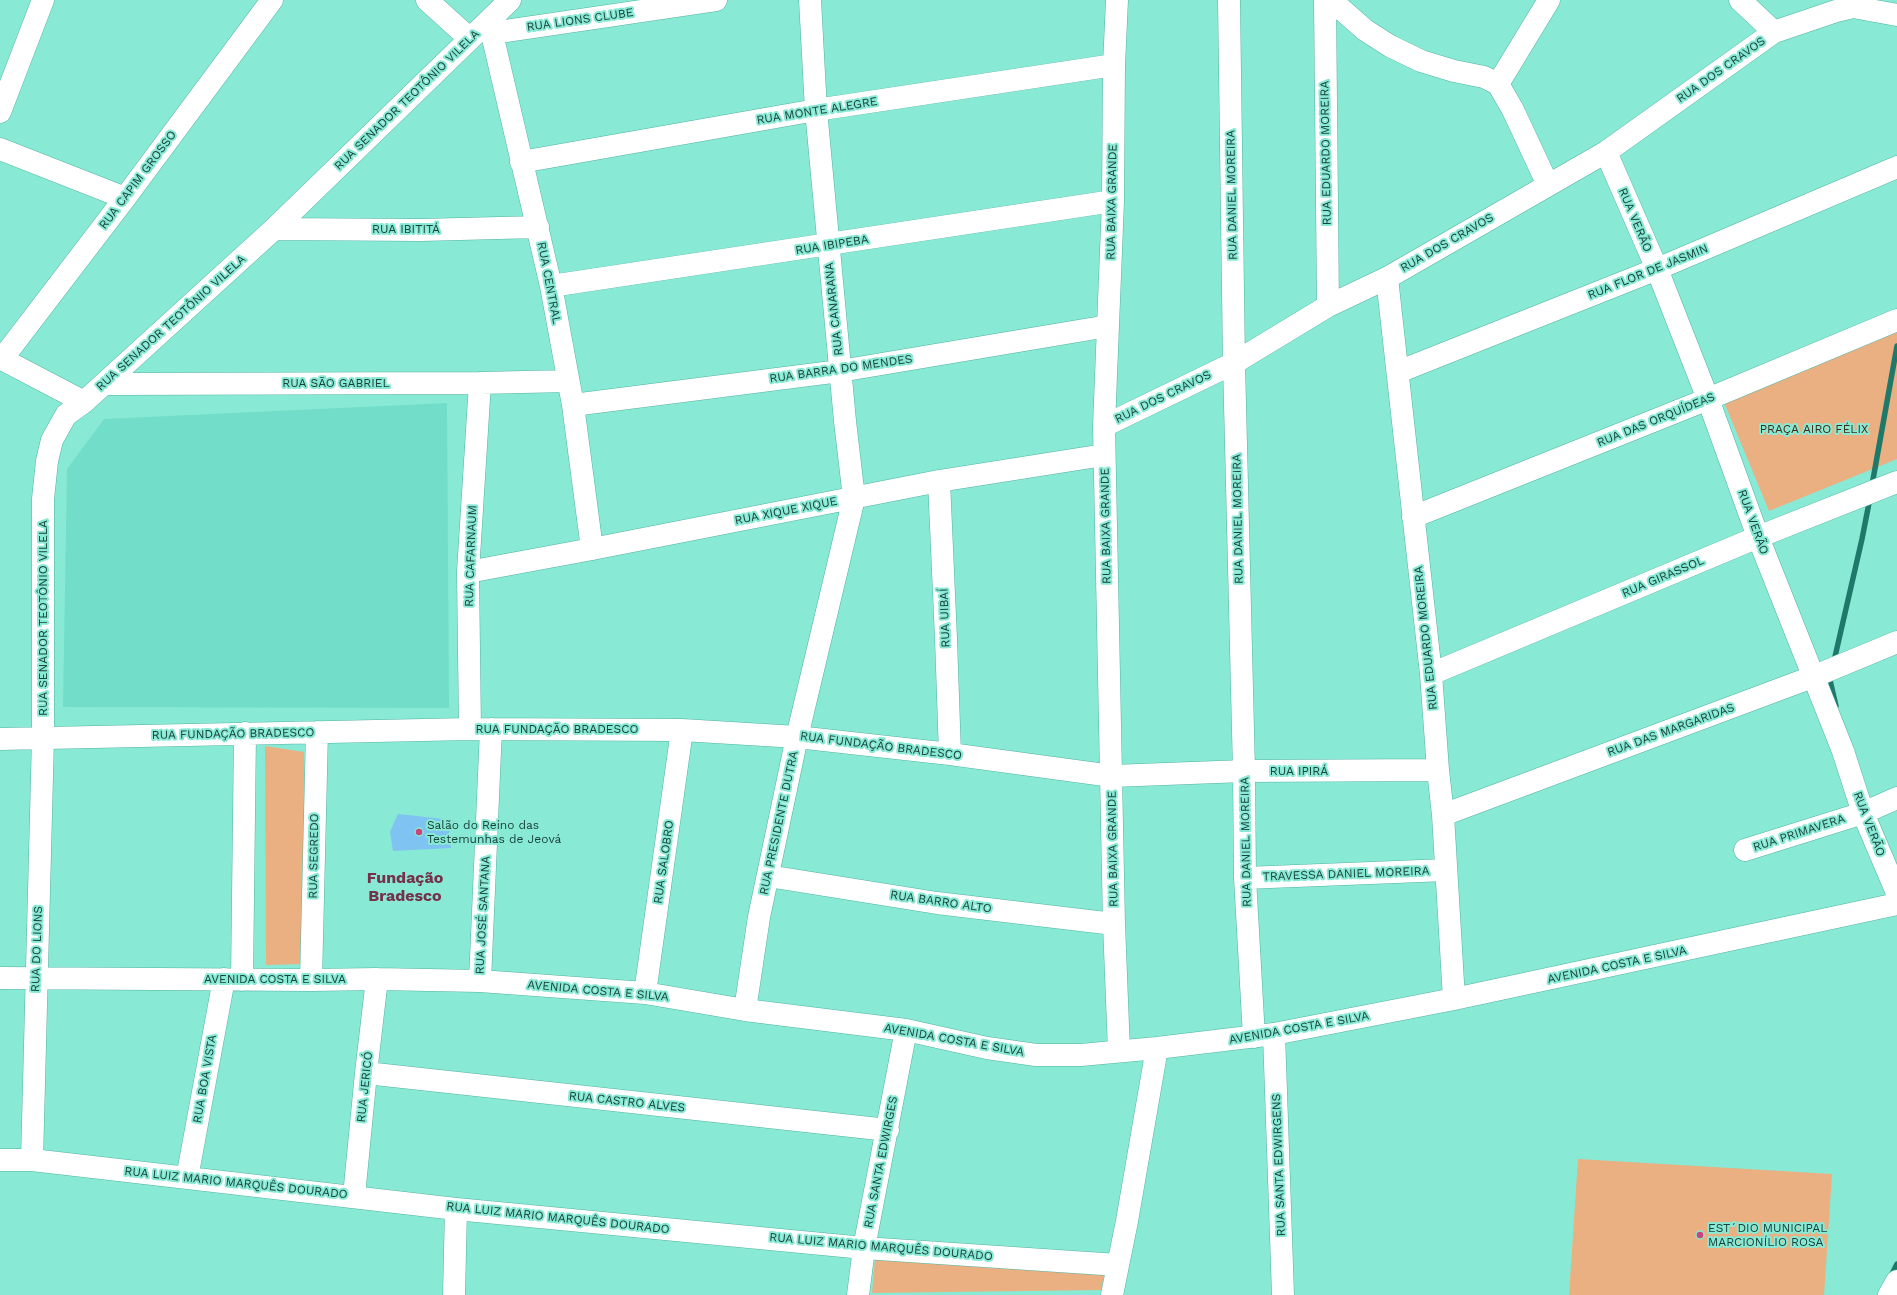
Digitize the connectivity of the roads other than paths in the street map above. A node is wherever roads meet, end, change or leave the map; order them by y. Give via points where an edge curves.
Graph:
1 (43, 0) edge
2 (272, 0) edge
3 (427, 0) edge
4 (510, 0) edge
5 (716, 0) edge
6 (810, 0) edge
7 (1118, 0) edge
8 (1229, 0) edge
9 (1325, 0) edge
10 (1331, 0) edge
11 (1549, 0) edge
12 (1740, 0) edge
13 (1839, 5) edge
14 (1897, 15) edge
15 (491, 27) junction
16 (1774, 32) junction
17 (470, 39) junction
18 (1114, 65) junction
19 (1498, 84) junction
20 (816, 110) junction
21 (0, 112) edge
22 (0, 150) edge
23 (1606, 152) junction
24 (521, 162) junction
25 (1897, 167) edge
26 (1548, 185) junction
27 (125, 198) junction
28 (1113, 201) junction
29 (538, 227) junction
30 (274, 229) junction
31 (828, 246) junction
32 (1657, 269) junction
33 (1387, 278) junction
34 (551, 286) junction
35 (1328, 306) junction
36 (1889, 323) edge
37 (1108, 326) junction
38 (1, 359) edge
39 (1234, 362) junction
40 (840, 371) junction
41 (1398, 372) junction
42 (567, 381) junction
43 (480, 383) junction
44 (104, 384) junction
45 (1708, 399) junction
46 (84, 402) junction
47 (573, 404) junction
48 (1104, 426) junction
49 (1104, 455) junction
50 (939, 481) junction
51 (1895, 483) edge
52 (854, 498) junction
53 (1414, 517) junction
54 (1758, 537) junction
55 (592, 550) junction
56 (468, 572) junction
57 (1897, 642) edge
58 (1431, 674) junction
59 (1814, 676) junction
60 (470, 729) junction
61 (491, 729) junction
62 (682, 730) junction
63 (317, 732) junction
64 (245, 733) junction
65 (797, 737) junction
66 (43, 738) junction
67 (0, 739) edge
68 (950, 754) junction
69 (1438, 770) junction
70 (1244, 771) junction
71 (1112, 776) junction
72 (1897, 798) edge
73 (1863, 814) junction
74 (1443, 815) junction
75 (1745, 850) dead end
76 (1446, 870) junction
77 (768, 876) junction
78 (1245, 878) junction
79 (1897, 893) edge
80 (1897, 904) edge
81 (1114, 924) junction
82 (0, 978) edge
83 (36, 978) junction
84 (233, 979) junction
85 (377, 979) junction
86 (311, 980) junction
87 (480, 981) junction
88 (645, 993) junction
89 (1454, 999) junction
90 (745, 1010) junction
91 (906, 1030) junction
92 (1264, 1036) junction
93 (1157, 1048) junction
94 (1119, 1051) junction
95 (366, 1073) junction
96 (888, 1130) junction
97 (0, 1160) edge
98 (32, 1160) junction
99 (187, 1178) junction
100 (354, 1196) junction
101 (456, 1209) junction
102 (864, 1248) junction
103 (1118, 1265) junction
104 (1897, 1281) edge
105 (454, 1295) edge
106 (858, 1295) edge
107 (1112, 1295) edge
108 (1283, 1295) edge
109 (1889, 1295) edge

1 - 21 street
2 - 27 street, RUA CAPIM GROSSO
3 - 17 street
4 - 15 street, RUA SENADOR TEOTÔNIO VILELA
5 - 15 street, RUA LIONS CLUBE
6 - 20 street, RUA CANARANA
7 - 18 street, RUA BAIXA GRANDE
8 - 39 street, RUA DANIEL MOREIRA
9 - 35 street, RUA EDUARDO MOREIRA
10 - 19 street via 1365,30 1390,46 1421,60 1484,77
11 - 19 street
12 - 16 street
13 - 14 street, RUA DOS CRAVOS
13 - 16 street, RUA DOS CRAVOS
15 - 17 street, RUA SENADOR TEOTÔNIO VILELA
15 - 24 street, RUA CENTRAL
16 - 23 street, RUA DOS CRAVOS
17 - 30 street, RUA SENADOR TEOTÔNIO VILELA
18 - 20 street, RUA MONTE ALEGRE
18 - 28 street, RUA BAIXA GRANDE
19 - 26 street
20 - 24 street, RUA MONTE ALEGRE
20 - 31 street, RUA CANARANA
22 - 27 street
23 - 26 street, RUA DOS CRAVOS
23 - 32 street, RUA VERÃO
24 - 29 street, RUA CENTRAL
25 - 32 street, RUA FLOR DE JASMIN
26 - 33 street, RUA DOS CRAVOS
27 - 38 street, RUA CAPIM GROSSO
28 - 31 street, RUA IBIPEBA
28 - 37 street, RUA BAIXA GRANDE
29 - 30 street, RUA IBITITÁ via 421,230
29 - 34 street, RUA CENTRAL
30 - 44 street, RUA SENADOR TEOTÔNIO VILELA
31 - 34 street, RUA IBIPEBA
31 - 40 street, RUA CANARANA
32 - 41 street, RUA FLOR DE JASMIN
32 - 45 street, RUA VERÃO
33 - 35 street, RUA DOS CRAVOS
33 - 41 street, RUA EDUARDO MOREIRA
34 - 42 street, RUA CENTRAL
35 - 39 street, RUA DOS CRAVOS
36 - 45 street, RUA DAS ORQUÍDEAS
37 - 40 street, RUA BARRA DO MENDES
37 - 48 street, RUA BAIXA GRANDE
38 - 46 street
39 - 48 street, RUA DOS CRAVOS
39 - 70 street, RUA DANIEL MOREIRA
40 - 47 street, RUA BARRA DO MENDES
40 - 52 street, RUA CANARANA
41 - 53 street, RUA EDUARDO MOREIRA
42 - 43 street, RUA SÃO GABRIEL
42 - 47 street, RUA CENTRAL
43 - 44 street, RUA SÃO GABRIEL
43 - 56 street, RUA CAFARNAUM
44 - 46 street, RUA SENADOR TEOTÔNIO VILELA
45 - 53 street, RUA DAS ORQUÍDEAS
45 - 54 street, RUA VERÃO
46 - 66 street, RUA SENADOR TEOTÔNIO VILELA via 66,415 52,440 47,462 43,499
47 - 55 street, RUA CENTRAL
48 - 49 street, RUA BAIXA GRANDE
49 - 50 street, RUA XIQUE XIQUE
49 - 71 street, RUA BAIXA GRANDE
50 - 52 street, RUA XIQUE XIQUE
50 - 68 street, RUA UIBAÍ
51 - 54 street, RUA GIRASSOL
52 - 55 street, RUA XIQUE XIQUE
52 - 65 street, RUA PRESIDENTE DUTRA
53 - 58 street, RUA EDUARDO MOREIRA
54 - 58 street, RUA GIRASSOL
54 - 59 street, RUA VERÃO
55 - 56 street, RUA XIQUE XIQUE
56 - 60 street, RUA CAFARNAUM
57 - 59 street, RUA DAS MARGARIDAS
58 - 69 street, RUA EDUARDO MOREIRA
59 - 73 street, RUA VERÃO via 1843,751
59 - 74 street, RUA DAS MARGARIDAS
60 - 61 street, RUA FUNDAÇÃO BRADESCO
60 - 63 street, RUA FUNDAÇÃO BRADESCO
61 - 62 street, RUA FUNDAÇÃO BRADESCO
61 - 87 street, RUA JOSÉ SANTANA
62 - 65 street, RUA FUNDAÇÃO BRADESCO
62 - 88 street, RUA SALOBRO
63 - 64 street, RUA FUNDAÇÃO BRADESCO
63 - 86 street, RUA SEGREDO
64 - 66 street, RUA FUNDAÇÃO BRADESCO
64 - 84 street, RUA BOA VISTA
65 - 68 street, RUA FUNDAÇÃO BRADESCO
65 - 77 street, RUA PRESIDENTE DUTRA
66 - 67 street, RUA FUNDAÇÃO BRADESCO
66 - 83 street, RUA DO LIONS
68 - 71 street, RUA FUNDAÇÃO BRADESCO
69 - 70 street, RUA IPIRÁ
69 - 74 street, RUA EDUARDO MOREIRA
70 - 71 street, RUA IPIRÁ
70 - 78 street, RUA DANIEL MOREIRA
71 - 81 street, RUA BAIXA GRANDE
72 - 73 street, RUA PRIMAVERA
73 - 75 street, RUA PRIMAVERA
73 - 79 street, RUA VERÃO
74 - 76 street, RUA EDUARDO MOREIRA
76 - 78 street, TRAVESSA DANIEL MOREIRA
76 - 89 street, RUA EDUARDO MOREIRA
77 - 81 street, RUA BARRO ALTO via 937,903
77 - 90 street, RUA PRESIDENTE DUTRA
78 - 92 street, RUA DANIEL MOREIRA
80 - 89 street, AVENIDA COSTA E SILVA
81 - 94 street, RUA BAIXA GRANDE
82 - 83 street, AVENIDA COSTA E SILVA
83 - 84 street, AVENIDA COSTA E SILVA
83 - 98 street, RUA DO LIONS
84 - 86 street, AVENIDA COSTA E SILVA
84 - 99 street, RUA BOA VISTA
85 - 86 street, AVENIDA COSTA E SILVA
85 - 87 street, AVENIDA COSTA E SILVA
85 - 95 street, RUA JERICÓ
87 - 88 street, AVENIDA COSTA E SILVA
88 - 90 street, AVENIDA COSTA E SILVA
89 - 92 street, AVENIDA COSTA E SILVA
90 - 91 street, AVENIDA COSTA E SILVA
91 - 94 street, AVENIDA COSTA E SILVA via 987,1048 1036,1054 1080,1055
91 - 96 street, RUA SANTA EDWIRGES
92 - 93 street, AVENIDA COSTA E SILVA
92 - 108 street, RUA SANTA EDWIRGENS
93 - 94 street, AVENIDA COSTA E SILVA
93 - 103 street
95 - 96 street, RUA CASTRO ALVES
95 - 100 street, RUA JERICÓ
96 - 102 street, RUA SANTA EDWIRGES
97 - 98 street, RUA LUIZ MARIO MARQUÊS DOURADO
98 - 99 street, RUA LUIZ MARIO MARQUÊS DOURADO
99 - 100 street, RUA LUIZ MARIO MARQUÊS DOURADO
100 - 101 street, RUA LUIZ MARIO MARQUÊS DOURADO
101 - 102 street, RUA LUIZ MARIO MARQUÊS DOURADO
101 - 105 street
102 - 103 street, RUA LUIZ MARIO MARQUÊS DOURADO
102 - 106 street, RUA SANTA EDWIRGES
103 - 107 street
104 - 109 street

